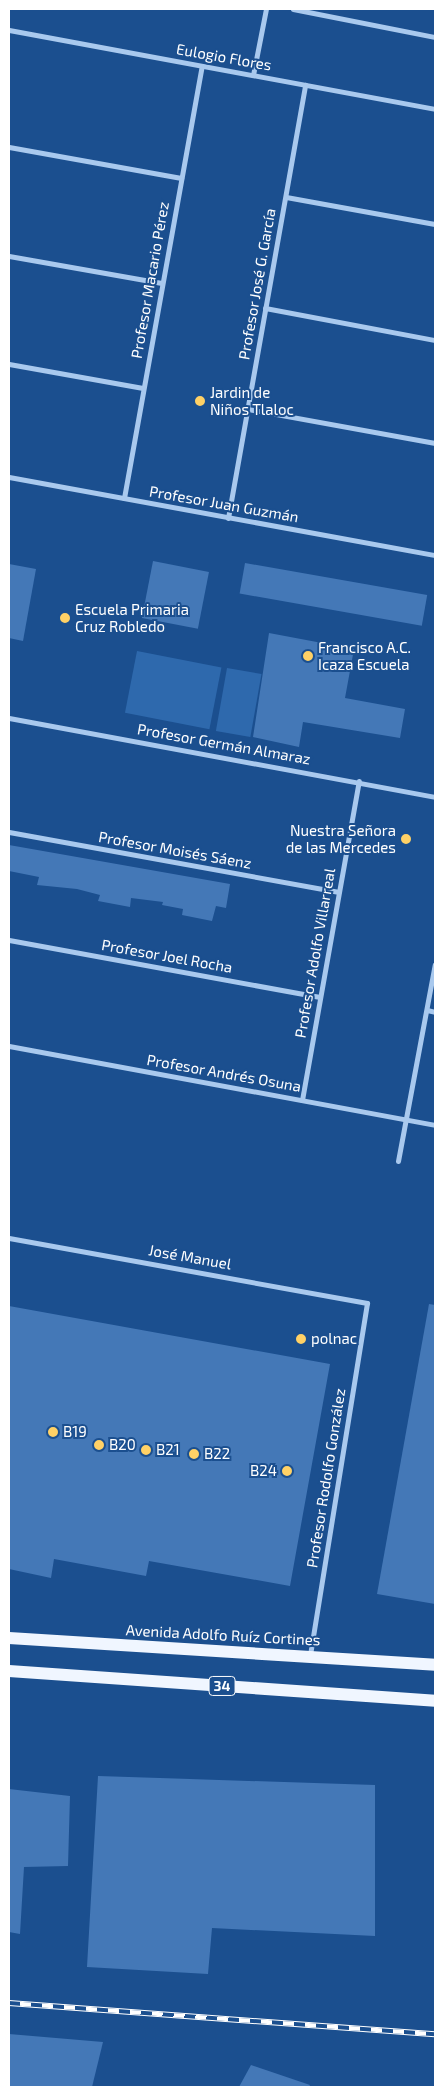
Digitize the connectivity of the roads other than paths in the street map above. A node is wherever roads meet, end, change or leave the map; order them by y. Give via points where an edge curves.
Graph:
1 (266, 9) edge
2 (293, 9) edge
3 (9, 30) edge
4 (435, 37) edge
5 (202, 66) junction
6 (253, 75) junction
7 (306, 85) junction
8 (435, 109) edge
9 (9, 147) edge
10 (181, 178) junction
11 (286, 198) junction
12 (435, 224) edge
13 (9, 256) edge
14 (162, 283) junction
15 (264, 308) junction
16 (435, 340) edge
17 (9, 364) edge
18 (143, 388) junction
19 (248, 409) junction
20 (435, 443) edge
21 (9, 477) edge
22 (124, 498) junction
23 (228, 518) junction
24 (435, 555) edge
25 (9, 718) edge
26 (359, 781) junction
27 (435, 797) edge
28 (9, 832) edge
29 (338, 892) junction
30 (9, 940) edge
31 (435, 964) edge
32 (320, 997) junction
33 (427, 1010) junction
34 (435, 1012) edge
35 (9, 1046) edge
36 (302, 1100) junction
37 (405, 1119) junction
38 (435, 1125) edge
39 (398, 1161) dead end
40 (9, 1238) edge
41 (367, 1303) joint
42 (9, 1638) edge
43 (310, 1657) junction
44 (435, 1665) edge
45 (9, 1671) edge
46 (435, 1701) edge

1 - 6 street
2 - 4 street
3 - 5 street, Eulogio Flores
5 - 6 street, Eulogio Flores
5 - 10 street, Profesor Macario Pérez
6 - 7 street, Eulogio Flores
7 - 8 street, Eulogio Flores
7 - 11 street, Profesor José G. García
9 - 10 street
10 - 14 street, Profesor Macario Pérez
11 - 12 street
11 - 15 street, Profesor José G. García
13 - 14 street
14 - 18 street, Profesor Macario Pérez
15 - 16 street
15 - 19 street, Profesor José G. García
17 - 18 street
18 - 22 street, Profesor Macario Pérez
19 - 20 street
19 - 23 street, Profesor José G. García
21 - 22 street, Profesor Juan Guzmán
22 - 23 street, Profesor Juan Guzmán
23 - 24 street, Profesor Juan Guzmán
25 - 26 street, Profesor Germán Almaraz
26 - 27 street, Profesor Germán Almaraz
26 - 29 street, Profesor Adolfo Villarreal
28 - 29 street, Profesor Moisés Sáenz
29 - 32 street, Profesor Adolfo Villarreal
30 - 32 street, Profesor Joel Rocha
31 - 33 street
32 - 36 street, Profesor Adolfo Villarreal
33 - 34 street
33 - 37 street
35 - 36 street, Profesor Andrés Osuna
36 - 37 street, Profesor Andrés Osuna
37 - 38 street, Profesor Andrés Osuna
37 - 39 street
40 - 41 street, José Manuel
41 - 43 street, Profesor Rodolfo González
42 - 43 main road, Avenida Adolfo Ruíz Cortines / 34
43 - 44 main road, Avenida Adolfo Ruíz Cortines / 34
45 - 46 main road, 34

